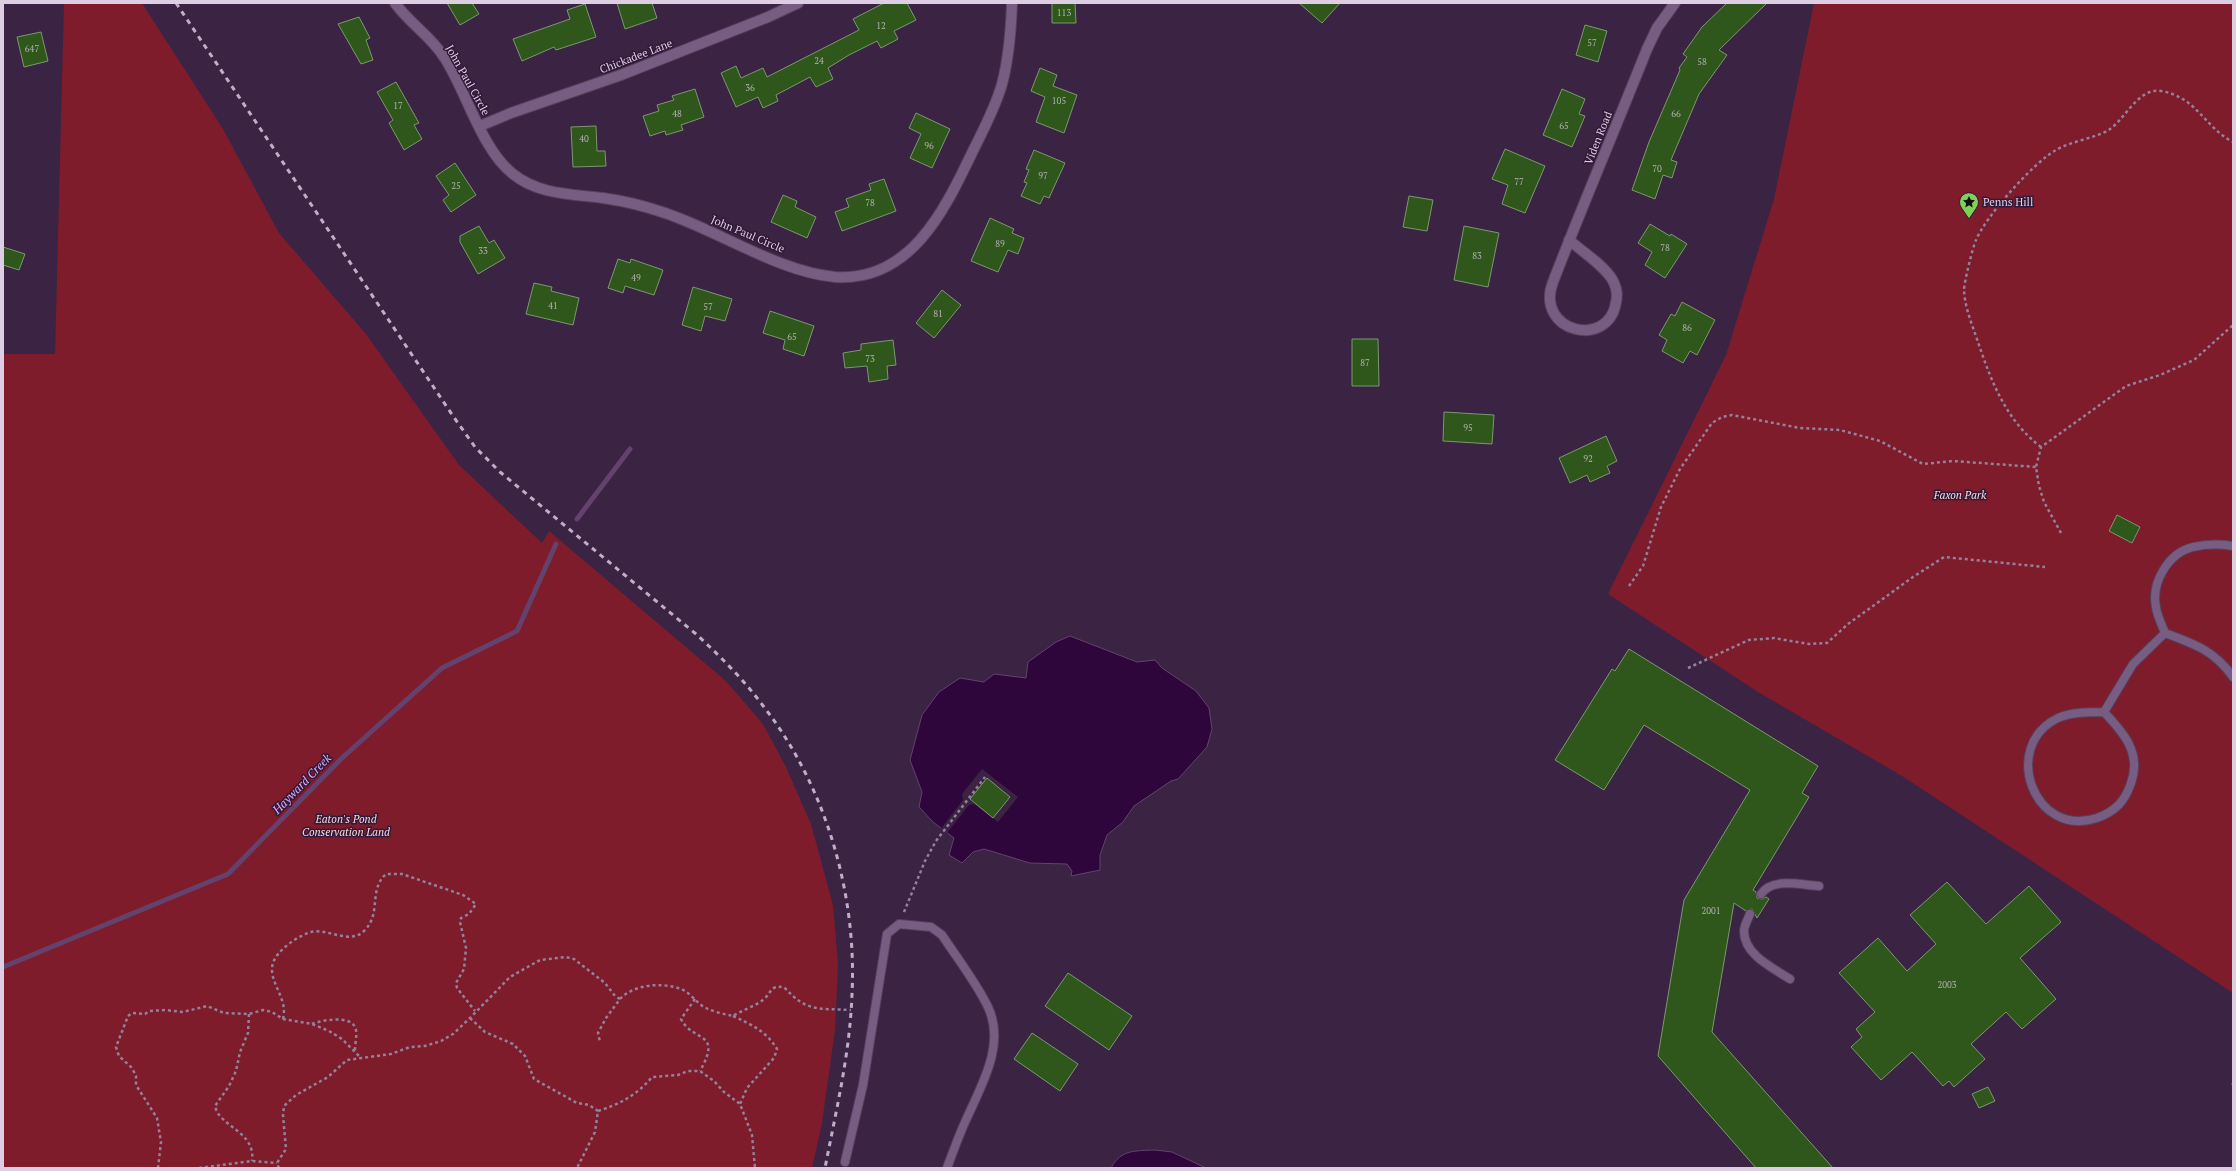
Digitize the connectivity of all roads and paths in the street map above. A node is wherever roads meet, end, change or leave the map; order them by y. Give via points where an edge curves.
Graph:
1 (395, 3) edge
2 (798, 3) edge
3 (1012, 3) edge
4 (1675, 3) edge
5 (480, 126) junction
6 (2233, 142) edge
7 (1570, 240) junction
8 (2233, 325) edge
9 (2041, 447) junction
10 (2036, 467) junction
11 (2061, 533) dead end
12 (2233, 546) edge
13 (2045, 567) dead end
14 (1629, 586) dead end
15 (2165, 634) junction
16 (1688, 668) dead end
17 (2233, 677) edge
18 (2104, 712) junction
19 (986, 777) dead end
20 (1818, 886) dead end
21 (1761, 894) dead end
22 (1750, 914) dead end
23 (899, 924) junction
24 (1790, 980) dead end
25 (620, 999) junction
26 (695, 999) junction
27 (851, 1010) dead end
28 (474, 1011) junction
29 (249, 1014) junction
30 (732, 1016) junction
31 (470, 1018) junction
32 (283, 1019) junction
33 (312, 1024) junction
34 (600, 1042) dead end
35 (355, 1050) junction
36 (360, 1057) junction
37 (700, 1072) junction
38 (740, 1104) junction
39 (598, 1111) junction
40 (252, 1161) junction
41 (845, 1162) dead end
42 (277, 1163) junction
43 (158, 1168) edge
44 (199, 1168) edge
45 (280, 1168) edge
46 (577, 1168) edge
47 (755, 1168) edge
48 (947, 1168) edge

1 - 5 street, John Paul Circle via 407,19 441,52
2 - 5 street, Chickadee Lane via 621,75
3 - 5 street, John Paul Circle via 1007,61 1001,86 946,205 926,234 909,250 891,263 861,275 842,277 810,272 656,210 631,203 541,189 518,178 505,167
4 - 7 street, Viden Road via 1657,28 1647,49
6 - 9 path via 2219,135 2196,108 2177,96 2159,90 2145,93 2109,130 2055,150 2016,186 1975,240 1964,289 1968,310 1992,383 2011,417
7 - 7 street, Viden Road via 1612,279 1617,292 1614,312 1607,321 1599,327 1585,331 1569,327 1558,320 1550,300 1551,287
8 - 9 path via 2194,360 2126,386
9 - 10 path
10 - 11 path via 2044,502
10 - 14 path via 1953,461 1923,464 1880,441 1840,430 1800,428 1732,415 1722,417 1712,422 1680,469 1661,507 1643,566
12 - 15 lane via 2219,544 2192,548 2173,559 2161,573 2156,590 2156,607
13 - 16 path via 1944,557 1855,619 1827,643 1809,644 1774,638 1749,640
15 - 17 lane via 2210,652 2224,664
15 - 18 lane via 2133,664
18 - 18 lane via 2078,713 2058,718 2039,733 2028,756 2028,776 2035,795 2047,809 2068,820 2087,821 2109,814 2126,797 2135,772 2132,749 2121,730
19 - 23 path via 936,841
20 - 21 lane via 1772,885
22 - 24 lane via 1744,930 1745,941 1760,960
23 - 41 lane via 887,934 863,1085
23 - 48 lane via 931,927 942,935 988,1008 993,1030 992,1061 988,1074
25 - 26 path via 642,986 682,989
25 - 28 path via 605,983 574,959 566,957 540,960 510,977
25 - 34 path via 598,1033
26 - 30 path via 705,1008
26 - 37 path via 680,1019 707,1042 709,1047
27 - 30 path via 814,1008 794,998 784,987 776,987 770,990 764,999
28 - 31 path
28 - 32 path via 456,983 464,969 466,948 461,918 469,914 476,904 462,895 402,874 386,874 374,894 376,904 373,917 364,932 350,936 312,932 297,939 277,954 272,964 272,976 284,1004
29 - 32 path via 263,1010
29 - 40 path via 248,1033 236,1071 215,1106 222,1120 241,1132 253,1153
29 - 43 path via 224,1013 207,1006 183,1012 149,1011 128,1016 116,1047 119,1056 132,1068 136,1076 136,1085 157,1118 161,1142
30 - 38 path via 761,1030 777,1049 774,1058 747,1088
31 - 36 path via 442,1041 410,1047 391,1054
31 - 39 path via 485,1032 512,1044 525,1056 534,1079 577,1103 589,1105
32 - 33 path
33 - 35 path via 342,1039
33 - 35 path via 340,1019 354,1026
35 - 36 path
36 - 42 path via 348,1060 328,1077 296,1095 284,1106 286,1149
37 - 38 path
37 - 39 path via 688,1071 678,1075 652,1077 629,1098
38 - 47 path via 752,1134
39 - 46 path via 595,1132
40 - 42 path
40 - 44 path
42 - 45 path

